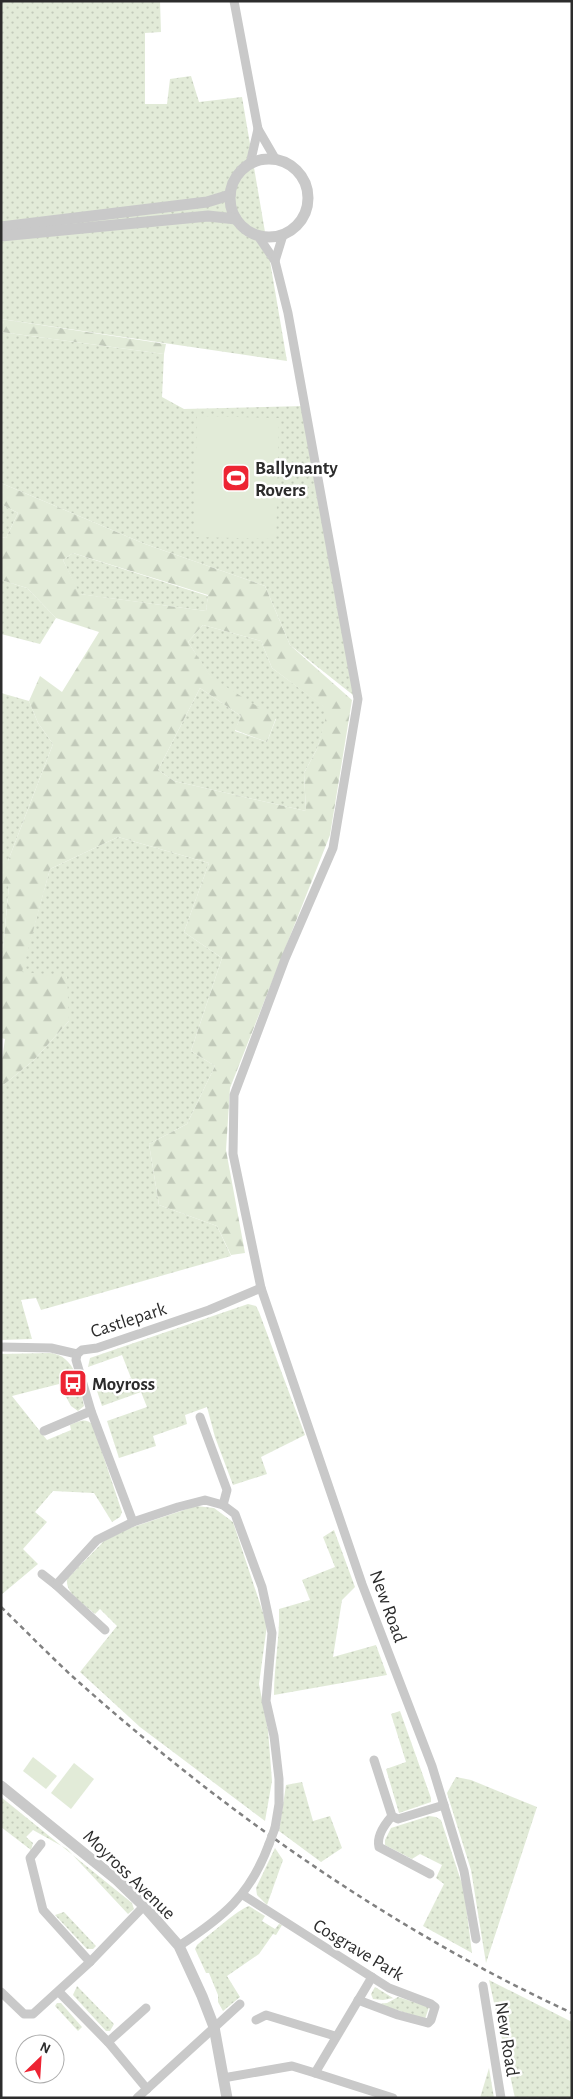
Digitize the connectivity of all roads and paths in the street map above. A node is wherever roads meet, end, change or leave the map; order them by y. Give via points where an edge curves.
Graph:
1 (234, 1) edge
2 (258, 129) junction
3 (276, 160) junction
4 (250, 164) junction
5 (230, 195) junction
6 (236, 220) junction
7 (1, 227) edge
8 (283, 235) junction
9 (1, 236) edge
10 (258, 236) junction
11 (275, 261) junction
12 (261, 1288) junction
13 (1, 1347) edge
14 (77, 1354) junction
15 (92, 1412) junction
16 (200, 1417) dead end
17 (44, 1431) dead end
18 (223, 1505) junction
19 (133, 1522) junction
20 (42, 1574) dead end
21 (56, 1585) junction
22 (105, 1630) dead end
23 (374, 1760) dead end
24 (1, 1786) edge
25 (444, 1805) junction
26 (392, 1816) junction
27 (41, 1844) dead end
28 (430, 1874) dead end
29 (243, 1895) junction
30 (144, 1906) junction
31 (476, 1938) dead end
32 (179, 1946) junction
33 (90, 1962) junction
34 (372, 1977) junction
35 (482, 1986) dead end
36 (1, 1992) edge
37 (59, 1992) junction
38 (358, 2000) junction
39 (240, 2004) dead end
40 (146, 2008) dead end
41 (256, 2020) dead end
42 (214, 2027) junction
43 (336, 2036) junction
44 (108, 2042) junction
45 (315, 2073) junction
46 (223, 2078) junction
47 (147, 2089) junction
48 (137, 2098) edge
49 (227, 2098) edge
50 (393, 2098) edge
51 (501, 2098) edge

1 - 2 street
2 - 3 street
2 - 4 street
3 - 4 street via 266,159
3 - 8 street via 294,168 306,185 308,195 305,215
4 - 5 street via 233,182
5 - 6 street
5 - 7 street via 207,202
6 - 9 street via 208,216
6 - 10 street
8 - 10 street
8 - 11 street
10 - 11 street
11 - 12 street, New Road via 288,313 358,699 333,848 285,959 234,1095 233,1154
12 - 14 street, Castlepark via 209,1310
12 - 25 street, New Road via 362,1584
13 - 14 street, Castlepark via 51,1348
14 - 15 street
15 - 17 street
15 - 19 street
16 - 18 street via 228,1490
18 - 19 street via 205,1500
18 - 29 street, bridge via 235,1514 262,1587 272,1633 266,1701 274,1736 279,1804 262,1862
19 - 21 street via 97,1540
20 - 21 street
21 - 22 street
23 - 26 street
24 - 30 street, Moyross Avenue via 104,1869
25 - 26 street via 398,1820
25 - 31 street, New Road via 464,1871
26 - 28 street via 384,1827 379,1847
27 - 33 street via 30,1858 43,1910
29 - 32 street via 221,1917
29 - 34 street, Cosgrave Park
30 - 32 street, Moyross Avenue
30 - 33 street
32 - 42 street, Moyross Avenue
33 - 37 street
34 - 38 street
34 - 38 street, Cosgrave Park via 399,1993 432,2004 435,2007 431,2020 428,2023 398,2015
35 - 51 street, New Road
36 - 37 street via 24,2014 34,2014
37 - 44 street
38 - 43 street
39 - 42 street
40 - 44 street
41 - 43 street via 266,2015
42 - 46 street, Moyross Avenue
42 - 47 street
43 - 45 street
44 - 47 street
45 - 46 street via 292,2066
45 - 50 street
46 - 49 street, Moyross Avenue
47 - 48 street

